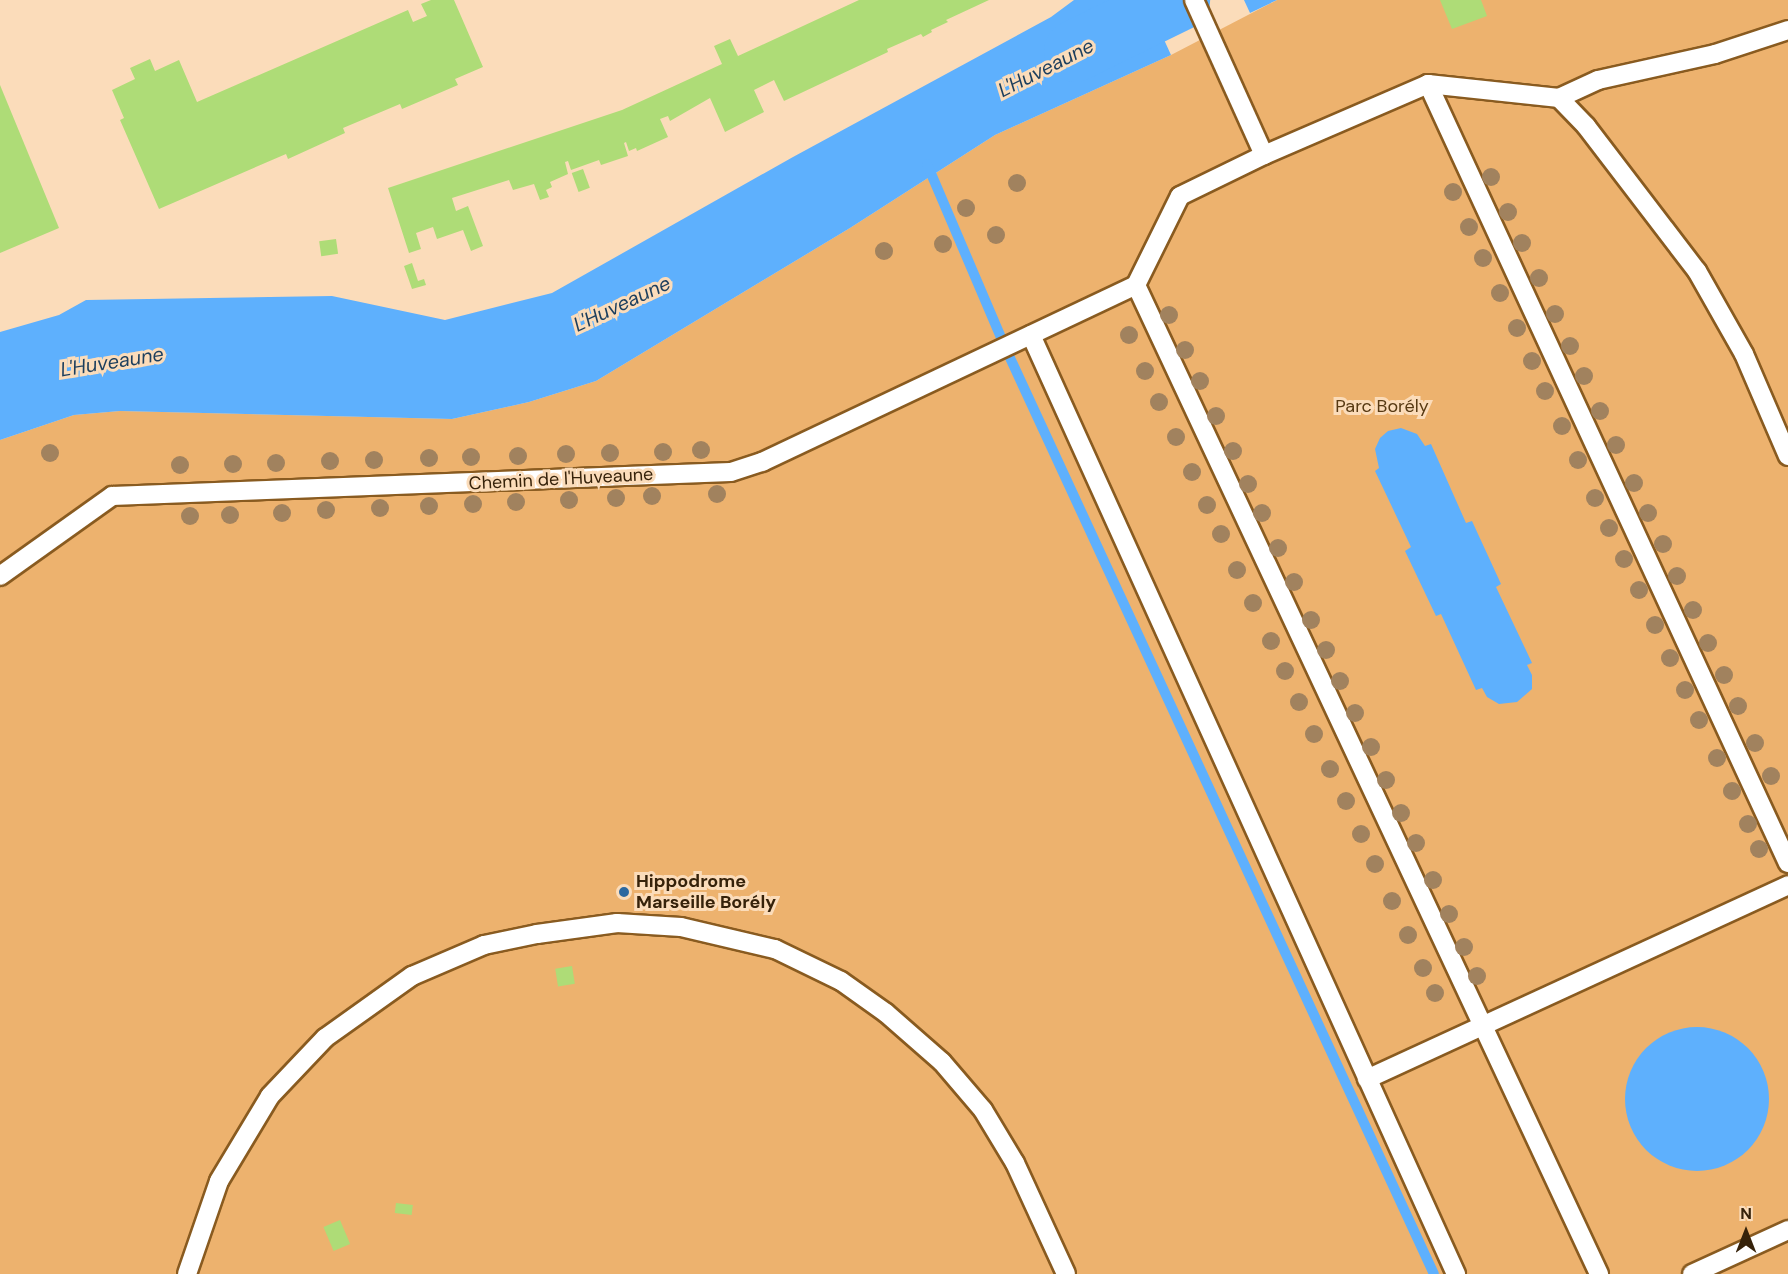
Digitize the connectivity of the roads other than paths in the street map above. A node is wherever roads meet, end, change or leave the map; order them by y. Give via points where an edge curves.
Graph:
1 (1194, 0) edge
2 (1788, 30) edge
3 (1428, 84) junction
4 (1559, 98) junction
5 (1264, 155) junction
6 (1136, 285) junction
7 (1031, 335) junction
8 (1788, 456) edge
9 (0, 576) edge
10 (1788, 863) edge
11 (1788, 885) edge
12 (1482, 1024) junction
13 (1367, 1079) junction
14 (1788, 1230) edge
15 (187, 1274) edge
16 (1066, 1274) edge
17 (1456, 1274) edge
18 (1599, 1274) edge
19 (1692, 1274) edge

1 - 5 lane
2 - 4 lane via 1715,54 1598,80
3 - 4 lane
3 - 5 lane
3 - 10 lane
4 - 8 lane via 1586,126 1697,271 1744,354
5 - 6 lane via 1180,196
6 - 7 lane, Chemin de l'Huveaune
6 - 12 lane
7 - 9 lane, Chemin de l'Huveaune via 762,462 731,472 111,496
7 - 13 lane
11 - 12 lane
12 - 13 lane
12 - 18 lane
13 - 17 lane
14 - 19 lane
15 - 16 lane via 219,1181 270,1096 325,1038 412,976 484,945 617,923 681,927 775,949 841,981 886,1013 942,1062 984,1110 1016,1163

